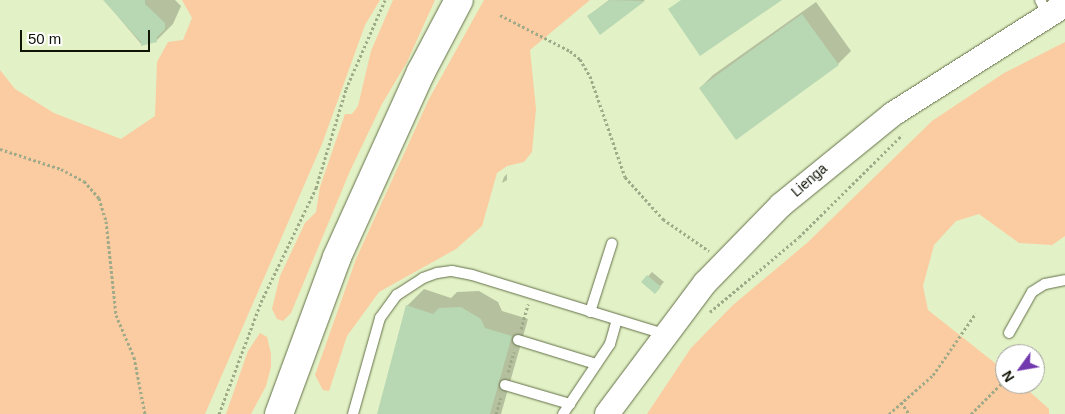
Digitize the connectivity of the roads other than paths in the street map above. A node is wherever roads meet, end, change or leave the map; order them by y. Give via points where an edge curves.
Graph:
1 (459, 0) edge
2 (1051, 7) edge
3 (612, 243) dead end
4 (1065, 280) edge
5 (590, 312) junction
6 (617, 320) junction
7 (1008, 333) dead end
8 (664, 334) junction
9 (518, 340) dead end
10 (596, 364) junction
11 (505, 385) dead end
12 (570, 404) junction
13 (280, 414) edge
14 (353, 414) edge
15 (563, 414) edge
16 (607, 414) edge

1 - 13 main road via 421,72 336,257
2 - 8 street, Lienga via 860,138 781,205 724,261
3 - 5 lane
4 - 7 lane via 1045,284 1032,292
5 - 6 lane
5 - 14 lane via 472,275 452,271 423,278 397,295 380,318
6 - 8 lane
6 - 10 lane via 610,344
8 - 16 street, Lienga
9 - 10 lane
10 - 12 lane
11 - 12 lane
12 - 15 lane

